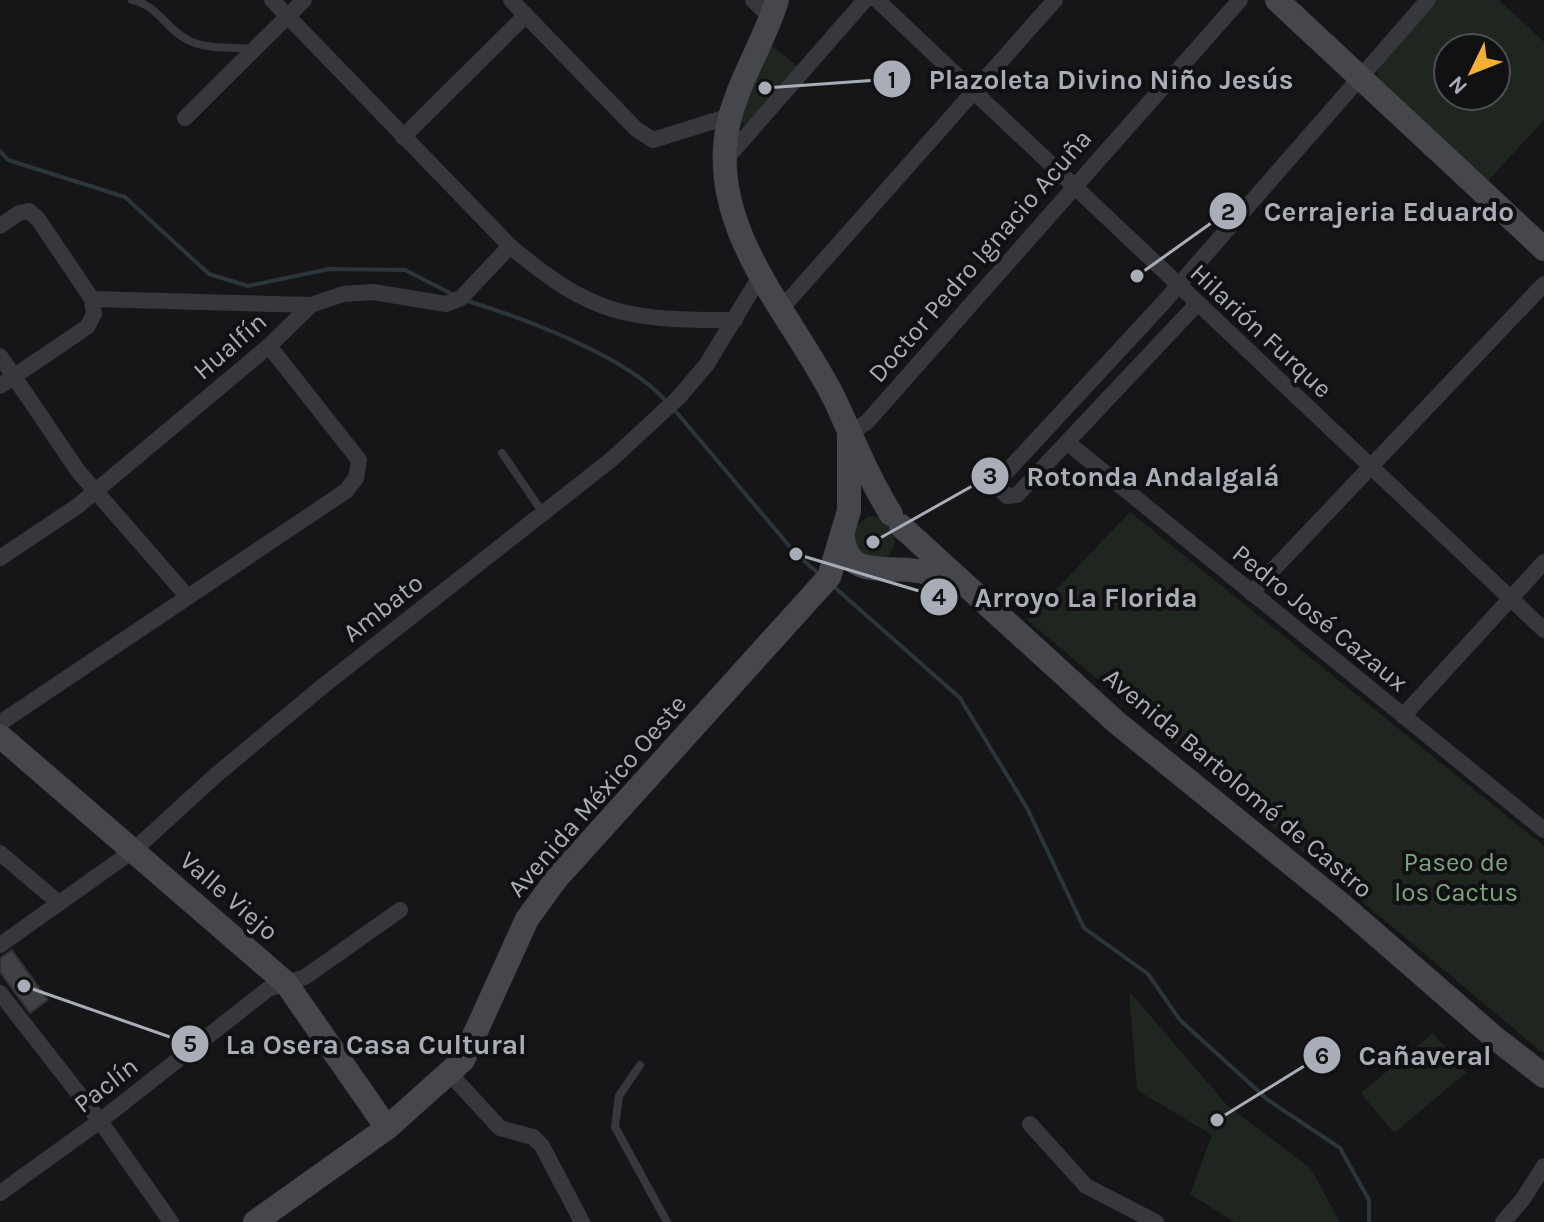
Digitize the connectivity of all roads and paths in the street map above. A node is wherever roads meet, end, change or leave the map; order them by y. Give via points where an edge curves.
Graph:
1 (132, 0) edge
2 (272, 0) edge
3 (304, 0) edge
4 (511, 0) edge
5 (753, 0) edge
6 (865, 0) edge
7 (877, 0) edge
8 (1055, 0) edge
9 (1240, 0) edge
10 (1277, 0) edge
11 (1428, 0) edge
12 (774, 10) edge
13 (526, 15) junction
14 (288, 16) junction
15 (255, 49) junction
16 (1359, 76) junction
17 (975, 91) junction
18 (730, 116) junction
19 (185, 118) dead end
20 (403, 137) junction
21 (725, 160) junction
22 (1073, 185) junction
23 (0, 226) edge
24 (510, 246) junction
25 (1544, 249) edge
26 (761, 275) junction
27 (1544, 284) edge
28 (1177, 285) junction
29 (1197, 304) junction
30 (311, 305) junction
31 (93, 306) junction
32 (781, 309) junction
33 (735, 320) junction
34 (269, 346) junction
35 (0, 356) edge
36 (7, 381) edge
37 (849, 434) junction
38 (1068, 443) junction
39 (502, 453) dead end
40 (1372, 468) junction
41 (96, 490) junction
42 (543, 513) junction
43 (896, 520) junction
44 (844, 531) junction
45 (0, 558) edge
46 (1544, 562) edge
47 (878, 569) junction
48 (822, 585) junction
49 (972, 593) junction
50 (1251, 593) junction
51 (187, 596) junction
52 (1511, 598) junction
53 (1544, 630) edge
54 (1403, 716) junction
55 (0, 723) edge
56 (0, 736) edge
57 (1544, 830) edge
58 (134, 850) junction
59 (0, 853) edge
60 (59, 903) junction
61 (400, 910) dead end
62 (0, 945) edge
63 (286, 983) junction
64 (0, 993) edge
65 (640, 1065) dead end
66 (450, 1074) junction
67 (1544, 1076) edge
68 (100, 1121) junction
69 (1030, 1124) dead end
70 (387, 1128) junction
71 (1544, 1166) edge
72 (0, 1193) edge
73 (171, 1222) edge
74 (255, 1222) edge
75 (582, 1222) edge
76 (667, 1222) edge
77 (1156, 1222) edge
78 (1503, 1222) edge

1 - 15 lane via 155,10 188,40
2 - 14 street
3 - 14 street
4 - 13 street
5 - 12 street
6 - 21 street
7 - 17 street, Hilarión Furque
8 - 17 street
9 - 22 street, Doctor Pedro Ignacio Acuña
10 - 16 main road
11 - 16 street
12 - 18 main road, Avenida Bartolomé de Castro
13 - 18 street via 636,129 653,140
13 - 20 street
14 - 15 street
14 - 20 street
15 - 19 street
16 - 25 main road
16 - 28 street
17 - 22 street, Hilarión Furque
17 - 32 street
18 - 21 main road, Avenida Bartolomé de Castro
20 - 24 street
21 - 26 main road, Avenida Bartolomé de Castro via 733,214
22 - 28 street, Hilarión Furque
22 - 37 street, Doctor Pedro Ignacio Acuña via 867,422
23 - 31 street via 29,211
24 - 30 street, Hualfín via 461,298 446,304 373,292 343,294
24 - 33 street via 552,282 626,315
26 - 32 main road, Avenida Bartolomé de Castro
26 - 33 street, Ambato
27 - 40 street
28 - 29 street, Hilarión Furque
28 - 38 street via 999,480 999,488 1007,496 1017,495
29 - 38 street
29 - 40 street, Hilarión Furque
30 - 31 street
30 - 34 street, Hualfín
31 - 36 street via 87,327
32 - 37 main road, Avenida Bartolomé de Castro
33 - 42 street, Ambato via 679,397
34 - 41 street, Hualfín
34 - 51 street via 359,460 356,478 346,491
35 - 36 street
36 - 41 street
37 - 43 main road, Avenida Bartolomé de Castro
37 - 44 main road, Avenida Bartolomé de Castro
38 - 50 street, Pedro José Cazaux
39 - 42 lane
40 - 50 street
40 - 52 street, Hilarión Furque
41 - 45 street, Hualfín
41 - 51 street
42 - 58 street, Ambato via 323,686
43 - 44 main road via 880,509 864,509
43 - 47 main road via 902,550 893,564
43 - 49 main road, Avenida Bartolomé de Castro
44 - 47 main road via 851,560
44 - 48 main road, Avenida México Oeste
46 - 52 street
47 - 48 main road
47 - 49 main road, Avenida Bartolomé de Castro via 926,573
48 - 66 main road, Avenida México Oeste via 557,878 527,919 472,1044
49 - 67 main road, Avenida Bartolomé de Castro via 1116,722
50 - 54 street, Pedro José Cazaux
51 - 55 street
52 - 53 street, Hilarión Furque
52 - 54 street
54 - 57 street, Pedro José Cazaux
56 - 58 main road, Valle Viejo
58 - 60 street, Ambato
58 - 63 main road, Valle Viejo
59 - 60 street
60 - 62 street, Ambato
61 - 63 street, Paclín via 305,977
63 - 68 street, Paclín via 268,989
63 - 70 main road, Valle Viejo
64 - 68 street
65 - 76 lane via 619,1096 615,1127
66 - 70 main road, Avenida México Oeste
66 - 75 street via 500,1128 533,1137 542,1146
68 - 72 street, Paclín
68 - 73 street
69 - 77 street via 1086,1186
70 - 74 main road, Avenida México Oeste
71 - 78 street

